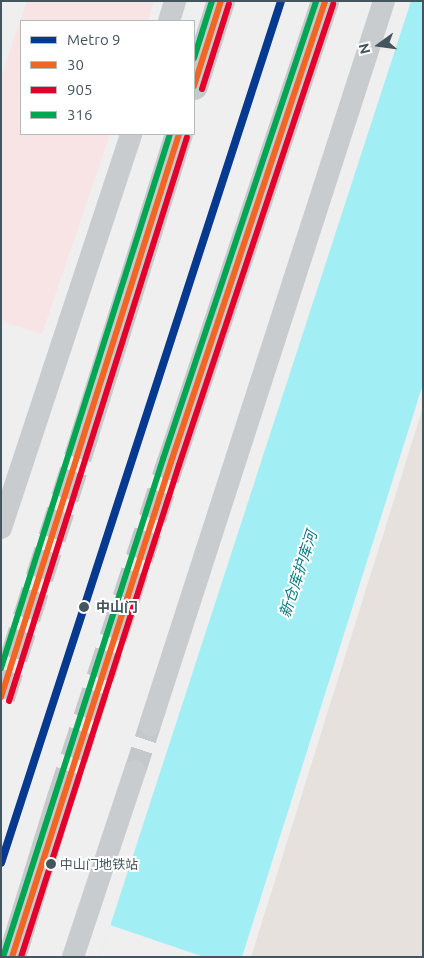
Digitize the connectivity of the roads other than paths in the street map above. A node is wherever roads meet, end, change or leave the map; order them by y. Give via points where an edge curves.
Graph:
1 (175, 1) edge
2 (221, 1) edge
3 (325, 1) edge
4 (384, 1) edge
5 (168, 20) edge
6 (195, 83) edge
7 (131, 135) edge
8 (179, 135) edge
9 (85, 434) tunnel mouth
10 (171, 462) tunnel mouth
11 (1, 528) edge
12 (150, 725) tunnel mouth
13 (135, 771) tunnel mouth
14 (61, 798) tunnel mouth
15 (12, 957) edge
16 (73, 957) edge

1 - 5 street
2 - 6 main road
3 - 10 main road
4 - 12 street
7 - 11 street
8 - 9 main road
13 - 16 street
14 - 15 main road

